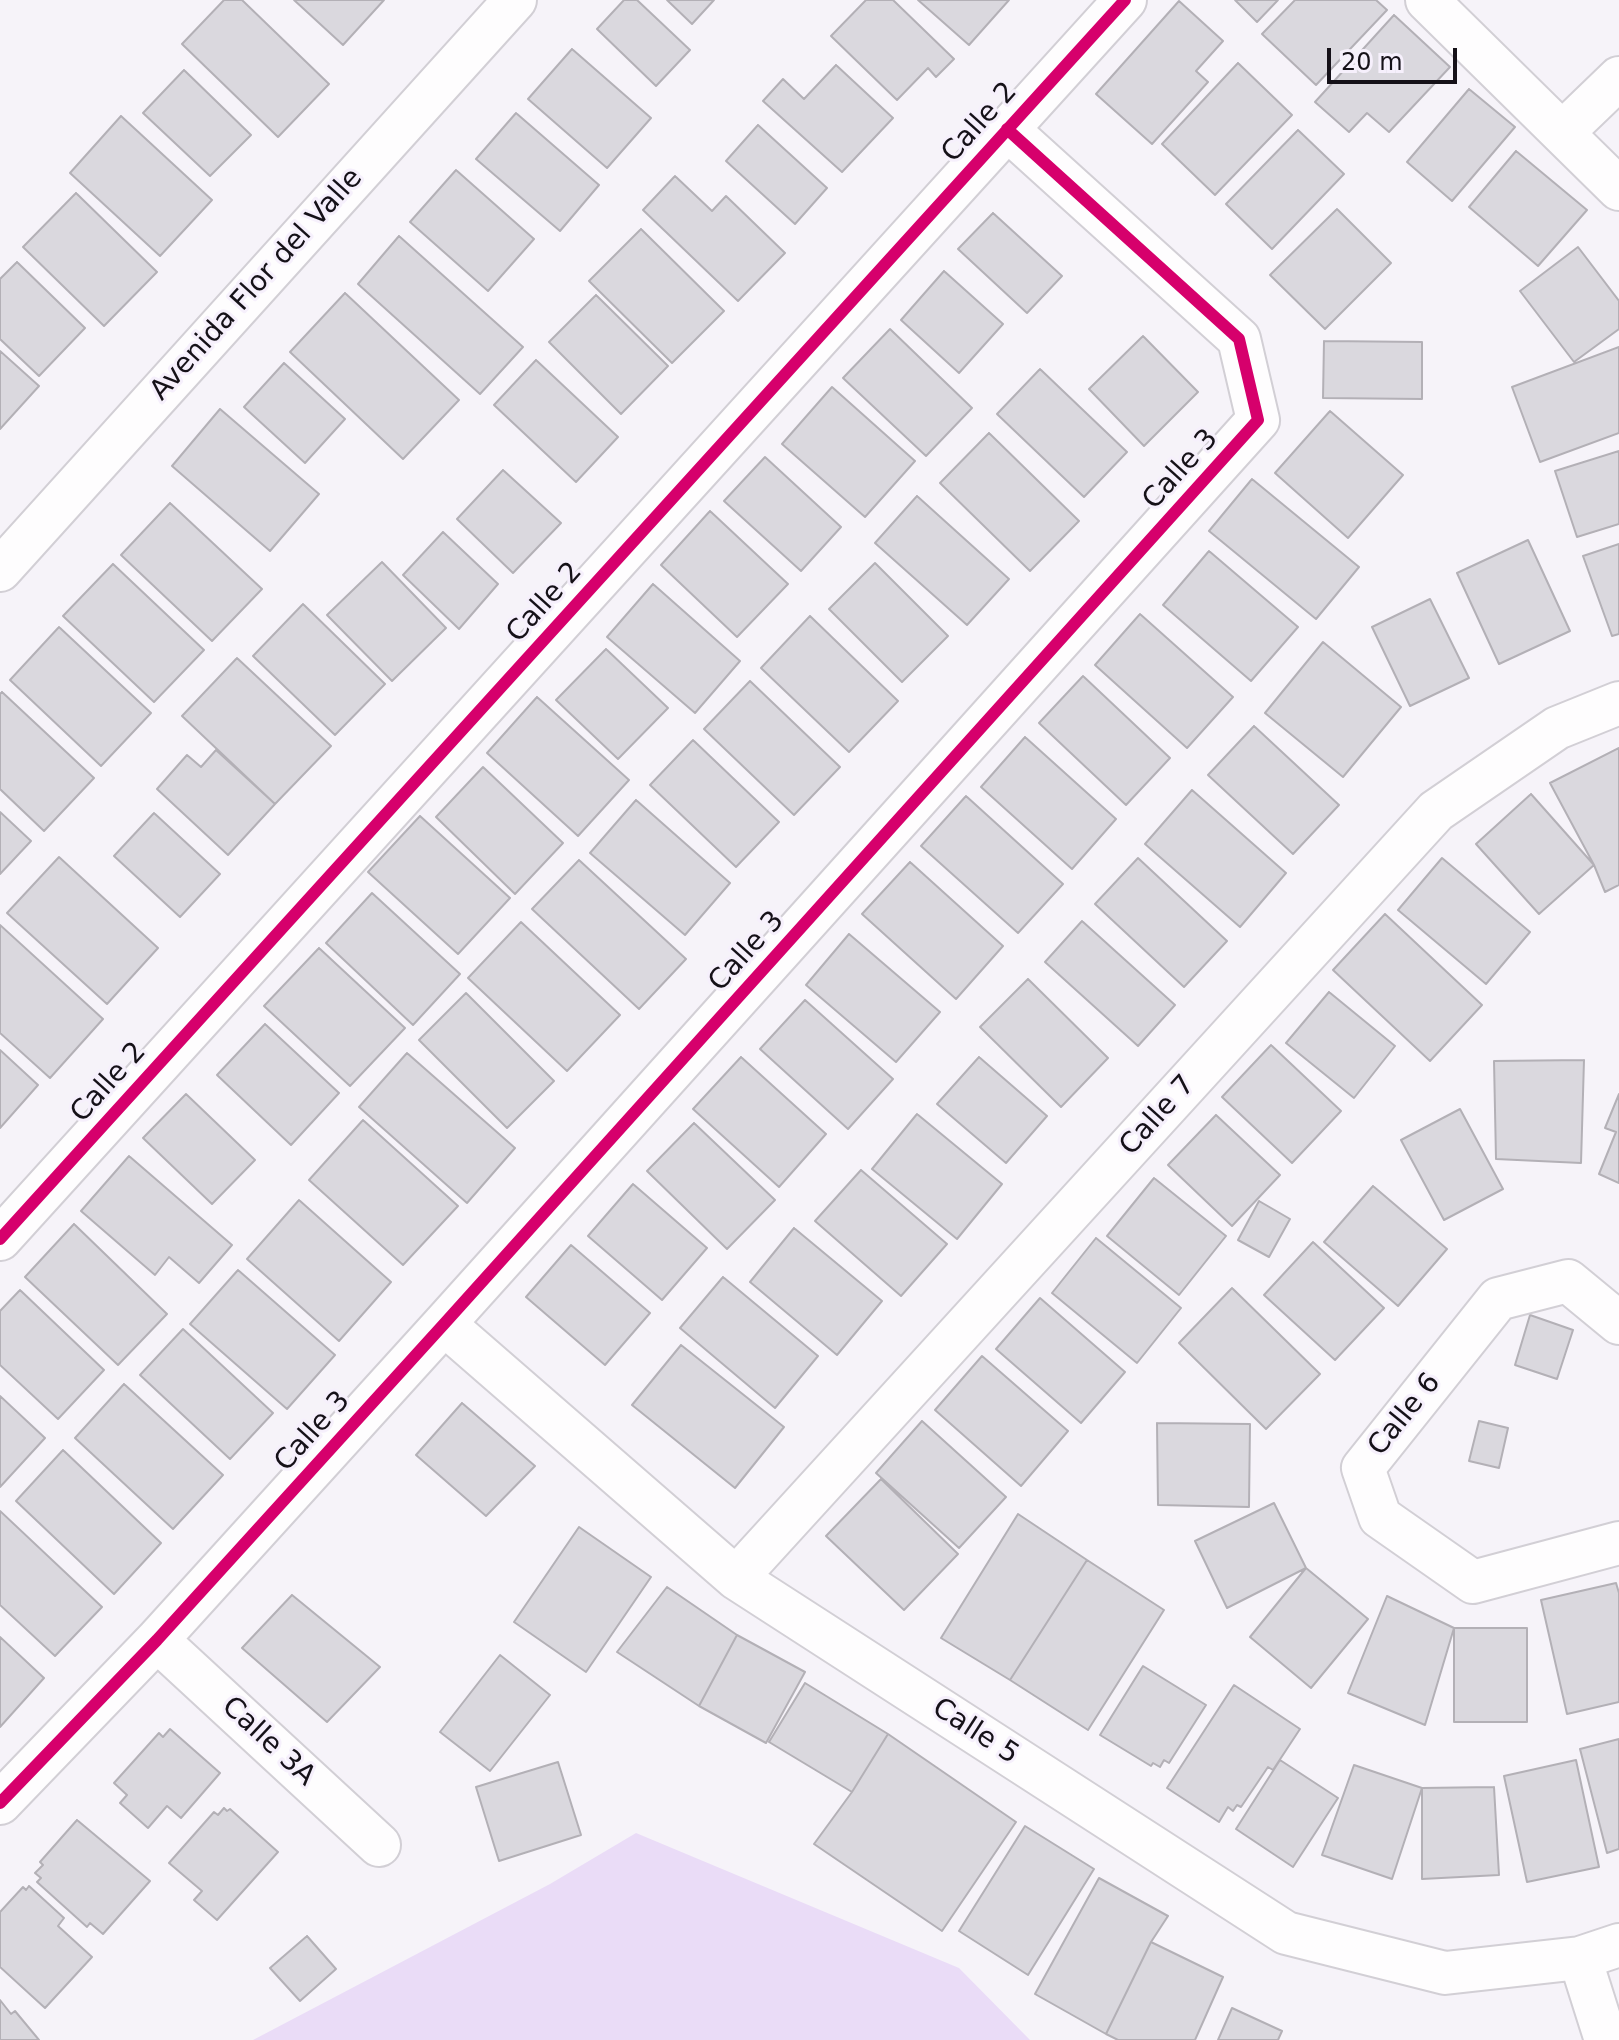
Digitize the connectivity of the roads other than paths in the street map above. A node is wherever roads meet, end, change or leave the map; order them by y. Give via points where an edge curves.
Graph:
1 (1125, 0) edge
2 (1427, 0) edge
3 (507, 3) edge
4 (1619, 78) edge
5 (1007, 129) junction
6 (1562, 133) junction
7 (1619, 189) edge
8 (0, 570) edge
9 (1619, 703) edge
10 (0, 1239) edge
11 (1619, 1323) edge
12 (444, 1324) junction
13 (1619, 1543) edge
14 (736, 1578) junction
15 (157, 1640) junction
16 (0, 1803) edge
17 (379, 1845) dead end
18 (1600, 1951) edge
19 (1606, 2040) edge

1 - 5 street, Calle 2
2 - 6 street
3 - 8 street, Avenida Flor del Valle
4 - 6 street
5 - 10 street, Calle 2
5 - 12 street, Calle 3 via 1239,339 1258,420
6 - 7 street
9 - 14 street, Calle 7 via 1557,728 1436,811
11 - 13 street, Calle 6 via 1568,1281 1498,1299 1363,1468 1380,1517 1473,1582
12 - 14 street, Calle 5
12 - 15 street, Calle 3
14 - 18 street, Calle 5 via 1286,1933 1445,1973
15 - 16 street, Calle 3
15 - 17 street, Calle 3A
18 - 19 street, Calle 5

